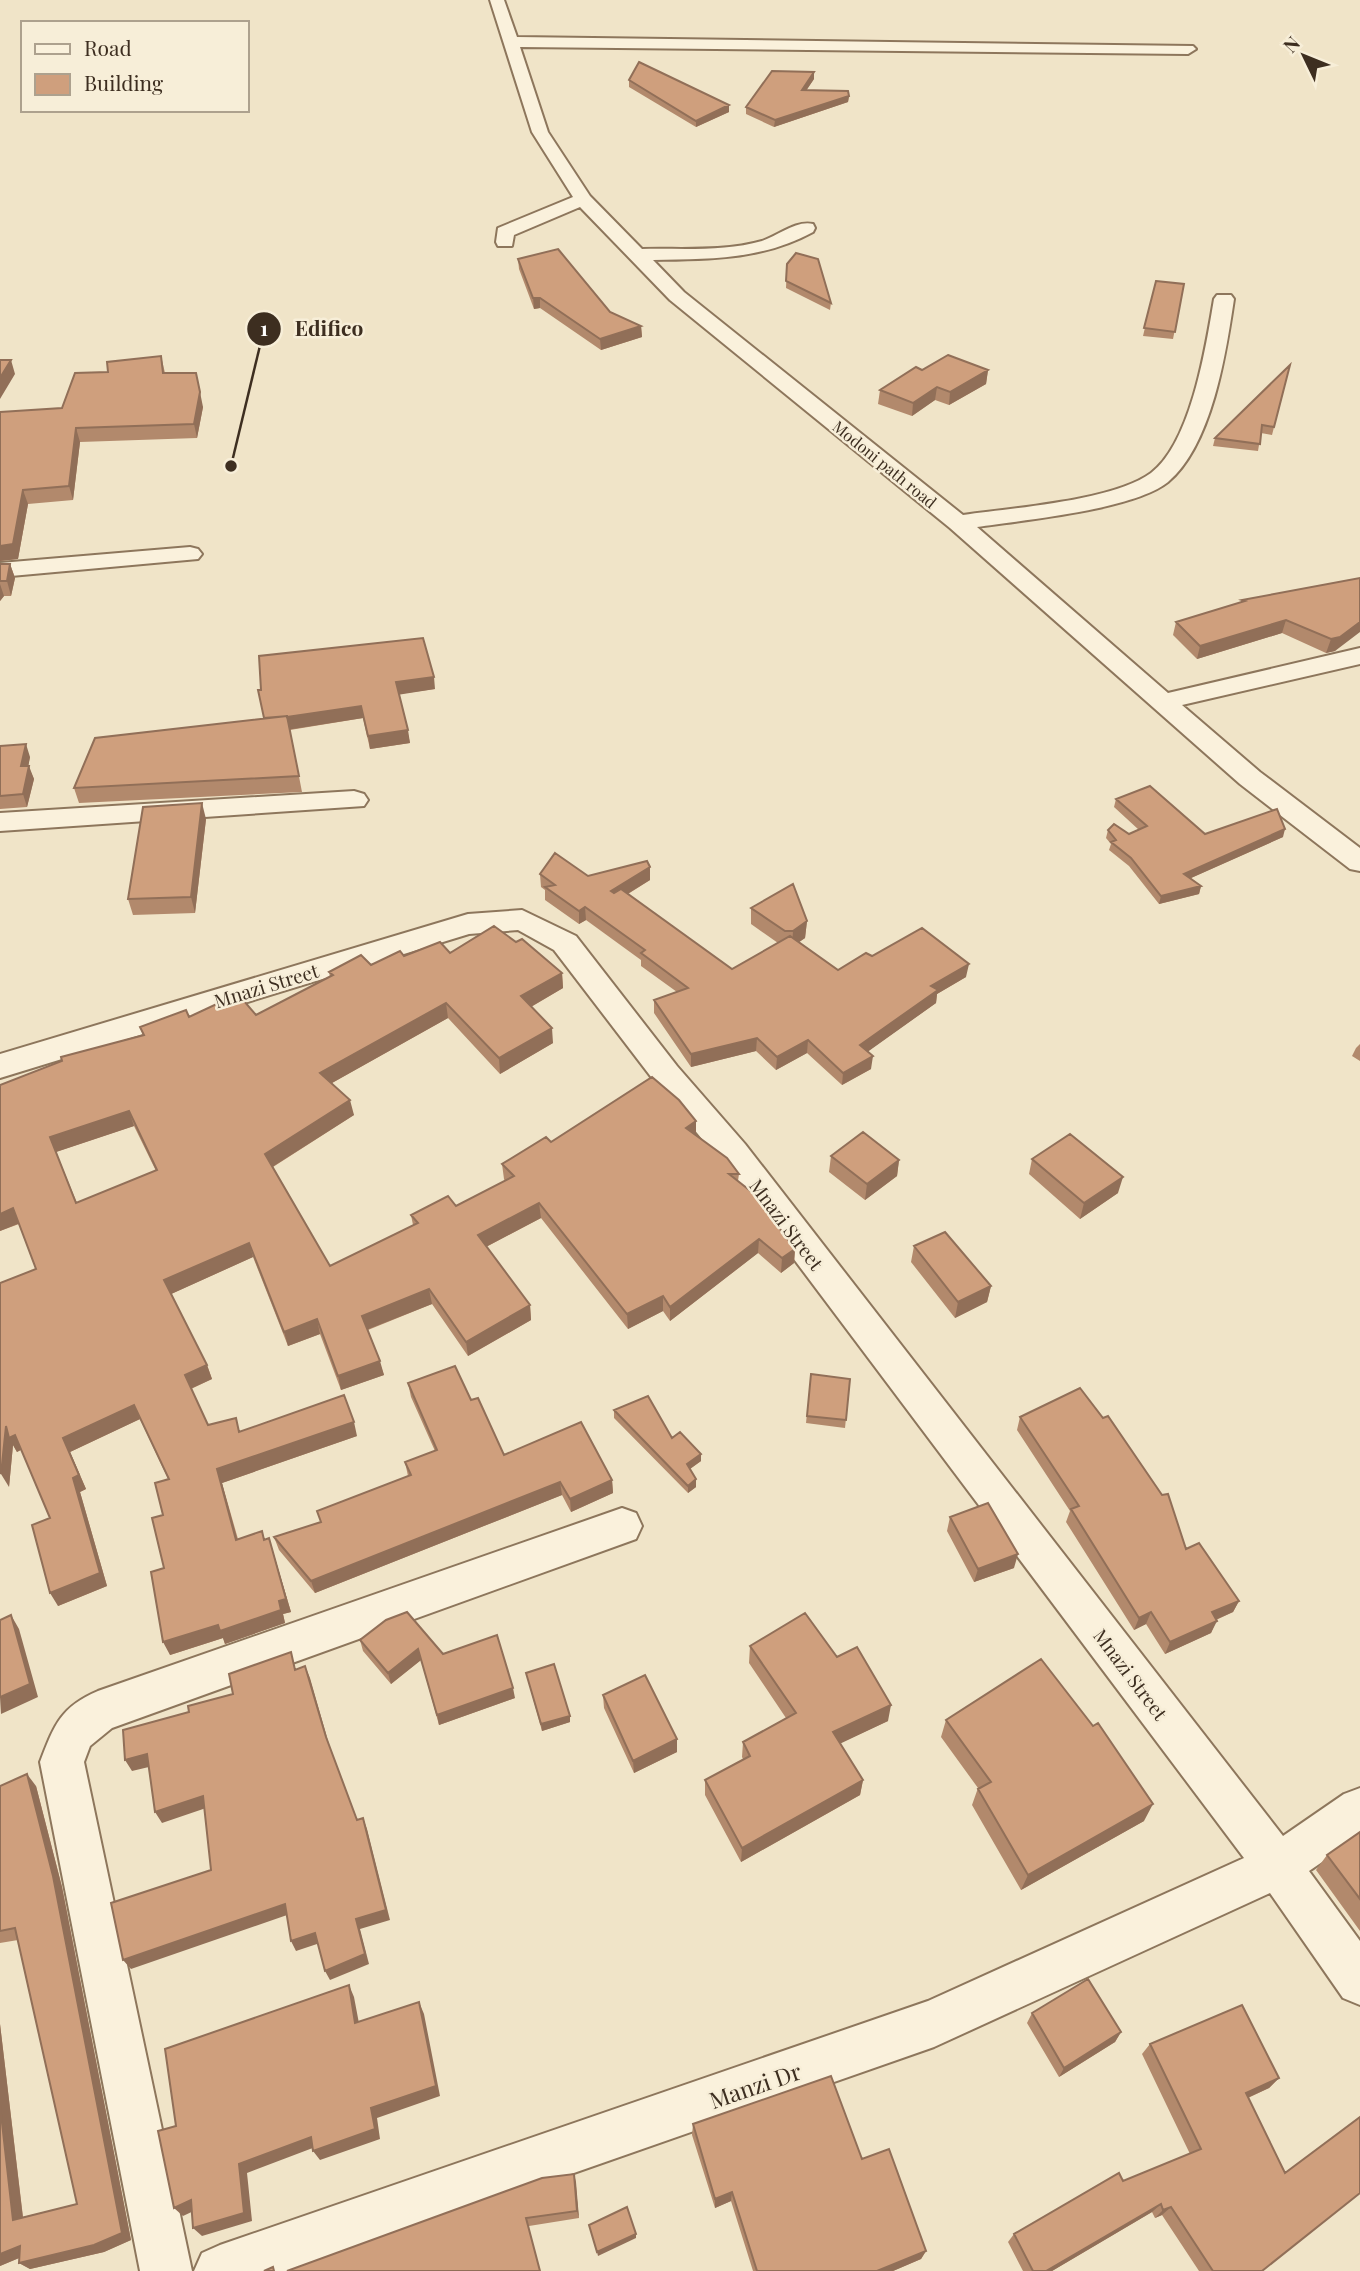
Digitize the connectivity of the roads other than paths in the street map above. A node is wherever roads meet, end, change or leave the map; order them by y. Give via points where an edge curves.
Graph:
1 (497, 0) edge
2 (513, 42) junction
3 (1188, 49) dead end
4 (583, 199) junction
5 (806, 228) dead end
6 (505, 242) dead end
7 (639, 255) junction
8 (1224, 299) dead end
9 (958, 523) junction
10 (190, 554) dead end
11 (0, 570) edge
12 (1360, 656) edge
13 (1161, 702) junction
14 (354, 800) dead end
15 (0, 822) edge
16 (1360, 862) edge
17 (0, 1066) edge
18 (622, 1526) dead end
19 (1360, 1810) edge
20 (1278, 1866) junction
21 (1360, 1981) edge
22 (166, 2271) edge
23 (220, 2271) edge

1 - 2 street, Modoni path road
2 - 3 street
2 - 4 street, Modoni path road via 540,132
4 - 6 street via 516,225 505,232
4 - 7 street, Modoni path road
5 - 7 street via 764,249
7 - 9 street, Modoni path road via 677,296
8 - 9 street via 1215,357 1191,426 1173,463 1159,479 1115,495
9 - 13 street, Modoni path road
10 - 11 street
12 - 13 street
13 - 16 street, Modoni path road
14 - 15 street
17 - 20 street, Mnazi Street via 468,924 522,920 565,943 741,1164
18 - 22 street via 98,1712 73,1732 62,1762
19 - 20 street, Manzi Dr
20 - 21 street, Mnazi Street
20 - 23 street, Manzi Dr via 934,2023

